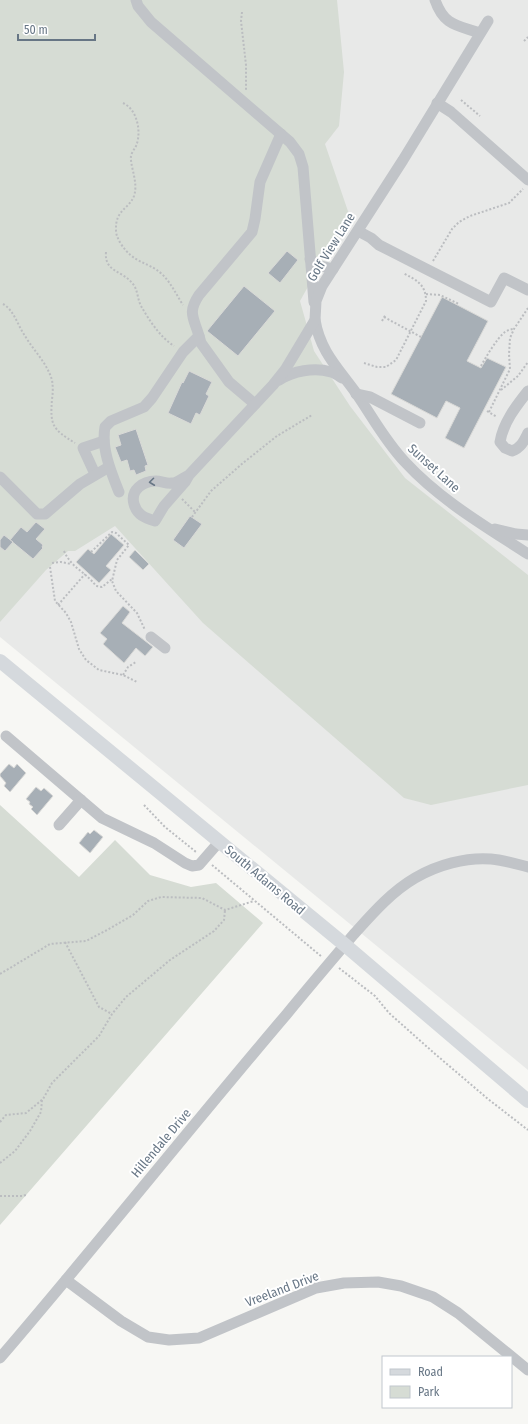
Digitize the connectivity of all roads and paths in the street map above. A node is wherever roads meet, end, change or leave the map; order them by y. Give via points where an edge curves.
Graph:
1 (136, 0) edge
2 (435, 0) edge
3 (242, 12) dead end
4 (488, 21) dead end
5 (480, 33) junction
6 (528, 37) edge
7 (524, 41) dead end
8 (461, 100) dead end
9 (123, 103) dead end
10 (245, 103) junction
11 (437, 103) junction
12 (480, 116) dead end
13 (281, 134) junction
14 (528, 180) edge
15 (522, 190) dead end
16 (358, 231) junction
17 (106, 252) dead end
18 (310, 259) junction
19 (431, 264) dead end
20 (333, 269) junction
21 (403, 272) dead end
22 (528, 290) edge
23 (426, 294) junction
24 (3, 304) dead end
25 (459, 304) dead end
26 (528, 308) edge
27 (386, 314) dead end
28 (315, 315) junction
29 (192, 317) junction
30 (384, 318) junction
31 (382, 321) dead end
32 (514, 329) junction
33 (410, 331) junction
34 (198, 336) junction
35 (421, 337) dead end
36 (183, 352) junction
37 (528, 362) edge
38 (364, 363) dead end
39 (481, 366) dead end
40 (345, 379) junction
41 (272, 386) junction
42 (499, 391) junction
43 (528, 391) edge
44 (356, 394) junction
45 (255, 404) junction
46 (312, 415) dead end
47 (498, 417) dead end
48 (420, 423) dead end
49 (528, 433) edge
50 (104, 441) junction
51 (83, 448) junction
52 (109, 467) junction
53 (95, 474) junction
54 (189, 475) junction
55 (0, 477) edge
56 (119, 492) dead end
57 (177, 494) dead end
58 (196, 513) junction
59 (192, 517) dead end
60 (480, 523) junction
61 (528, 535) edge
62 (64, 552) dead end
63 (91, 552) dead end
64 (528, 554) edge
65 (52, 563) dead end
66 (71, 564) junction
67 (50, 567) dead end
68 (85, 574) junction
69 (112, 579) junction
70 (58, 605) junction
71 (151, 637) joint
72 (165, 648) dead end
73 (0, 661) edge
74 (136, 662) dead end
75 (124, 674) junction
76 (137, 682) dead end
77 (6, 736) dead end
78 (81, 800) junction
79 (144, 805) dead end
80 (59, 825) dead end
81 (219, 842) junction
82 (199, 855) dead end
83 (210, 864) dead end
84 (528, 867) edge
85 (254, 901) junction
86 (225, 910) junction
87 (65, 942) junction
88 (344, 945) junction
89 (323, 958) dead end
90 (338, 966) dead end
91 (0, 974) edge
92 (112, 1014) junction
93 (43, 1099) junction
94 (528, 1101) edge
95 (0, 1122) edge
96 (528, 1130) edge
97 (0, 1163) edge
98 (26, 1194) dead end
99 (0, 1196) edge
100 (66, 1280) junction
101 (511, 1356) edge
102 (512, 1357) edge
103 (0, 1358) edge
104 (528, 1370) edge

1 - 10 street, Sunset Lane via 151,22
2 - 5 street via 449,22
3 - 10 path via 246,71
4 - 5 street, Golf View Lane
5 - 11 street, Golf View Lane
6 - 7 path
8 - 12 path
9 - 29 path via 133,111 138,136 131,156 134,194 132,200 118,215 116,236 130,255 157,270 167,280
10 - 13 street, Sunset Lane
11 - 14 street
11 - 16 street, Golf View Lane
13 - 18 street, Sunset Lane via 295,148 301,161
13 - 29 street via 260,182 252,232 199,295 193,304
15 - 19 path via 509,203 459,222
16 - 20 street, Golf View Lane
16 - 22 street via 379,245 491,302 504,278
17 - 36 path via 105,258 110,266 135,286 141,305 160,334
18 - 20 street via 317,265
18 - 28 street, Sunset Lane
20 - 28 street, Golf View Lane via 319,292
21 - 23 path via 417,281
23 - 25 path via 440,294
23 - 33 path via 426,301
24 - 51 path via 50,375 53,389 51,416 55,428
26 - 32 path
27 - 30 path
28 - 40 street, Sunset Lane via 316,330 324,349
28 - 41 street, Golf View Lane via 285,370
29 - 34 street
30 - 31 path
30 - 33 path
32 - 39 path via 502,335
32 - 42 path via 509,347 510,369
33 - 35 path
33 - 38 path via 396,360 386,367
34 - 36 street
34 - 45 street via 229,382
36 - 50 street via 144,407 108,424
37 - 42 path via 518,376
40 - 41 street via 331,372 311,370 291,374
40 - 44 street, Sunset Lane
41 - 45 street, Golf View Lane
42 - 47 path via 488,412
43 - 49 street via 515,408 500,442 504,448 512,451 518,449
44 - 48 street via 370,397
44 - 60 street, Sunset Lane via 405,462 437,492
45 - 54 street, Golf View Lane
46 - 58 path via 277,436 243,463 212,491
50 - 51 street
50 - 52 street
51 - 53 street
52 - 53 street
52 - 56 street
53 - 55 street via 45,514 37,514
54 -> 54 street, Golf View Lane via 175,483 155,481 142,484 135,491 133,500 138,513 155,521
57 - 58 path
58 - 59 path
60 - 61 street via 506,532
60 - 64 street, Sunset Lane
62 - 66 path
63 - 69 path via 112,532 130,545 117,560
65 - 66 path
66 - 68 path
67 - 70 path via 55,601
68 - 69 path via 98,587
68 - 70 path
69 - 71 path via 116,591 137,613 143,628
70 - 75 path via 71,622 79,649 86,660 99,670
71 - 72 street
73 - 81 main road, South Adams Road
74 - 75 path via 128,667
75 - 76 path
77 - 78 street
78 - 80 street
78 - 81 street via 102,818 154,842 189,865 201,864
79 - 82 path via 165,827
81 - 88 main road, South Adams Road
83 - 85 path
84 - 88 street, Hillendale Drive via 504,861 476,859 424,873 394,893
85 - 86 path
85 - 89 path
86 - 87 path via 202,898 160,897 148,901 133,915 86,941
86 - 92 path via 224,920 214,931 170,960 126,997
87 - 91 path via 50,944
87 - 92 path via 99,1007
88 - 94 main road, South Adams Road
88 - 100 street, Hillendale Drive
90 - 96 path via 375,996 389,1013 488,1099
92 - 93 path via 99,1036 52,1083
93 - 95 path via 26,1113 6,1115
93 - 97 path via 41,1112 30,1131 16,1151
98 - 99 path
100 - 101 street, Vreeland Drive via 120,1322 148,1337 169,1340 199,1338 316,1288 344,1283 378,1282 401,1286 433,1297 458,1313
100 - 103 street, Hillendale Drive
102 - 104 street, Vreeland Drive

